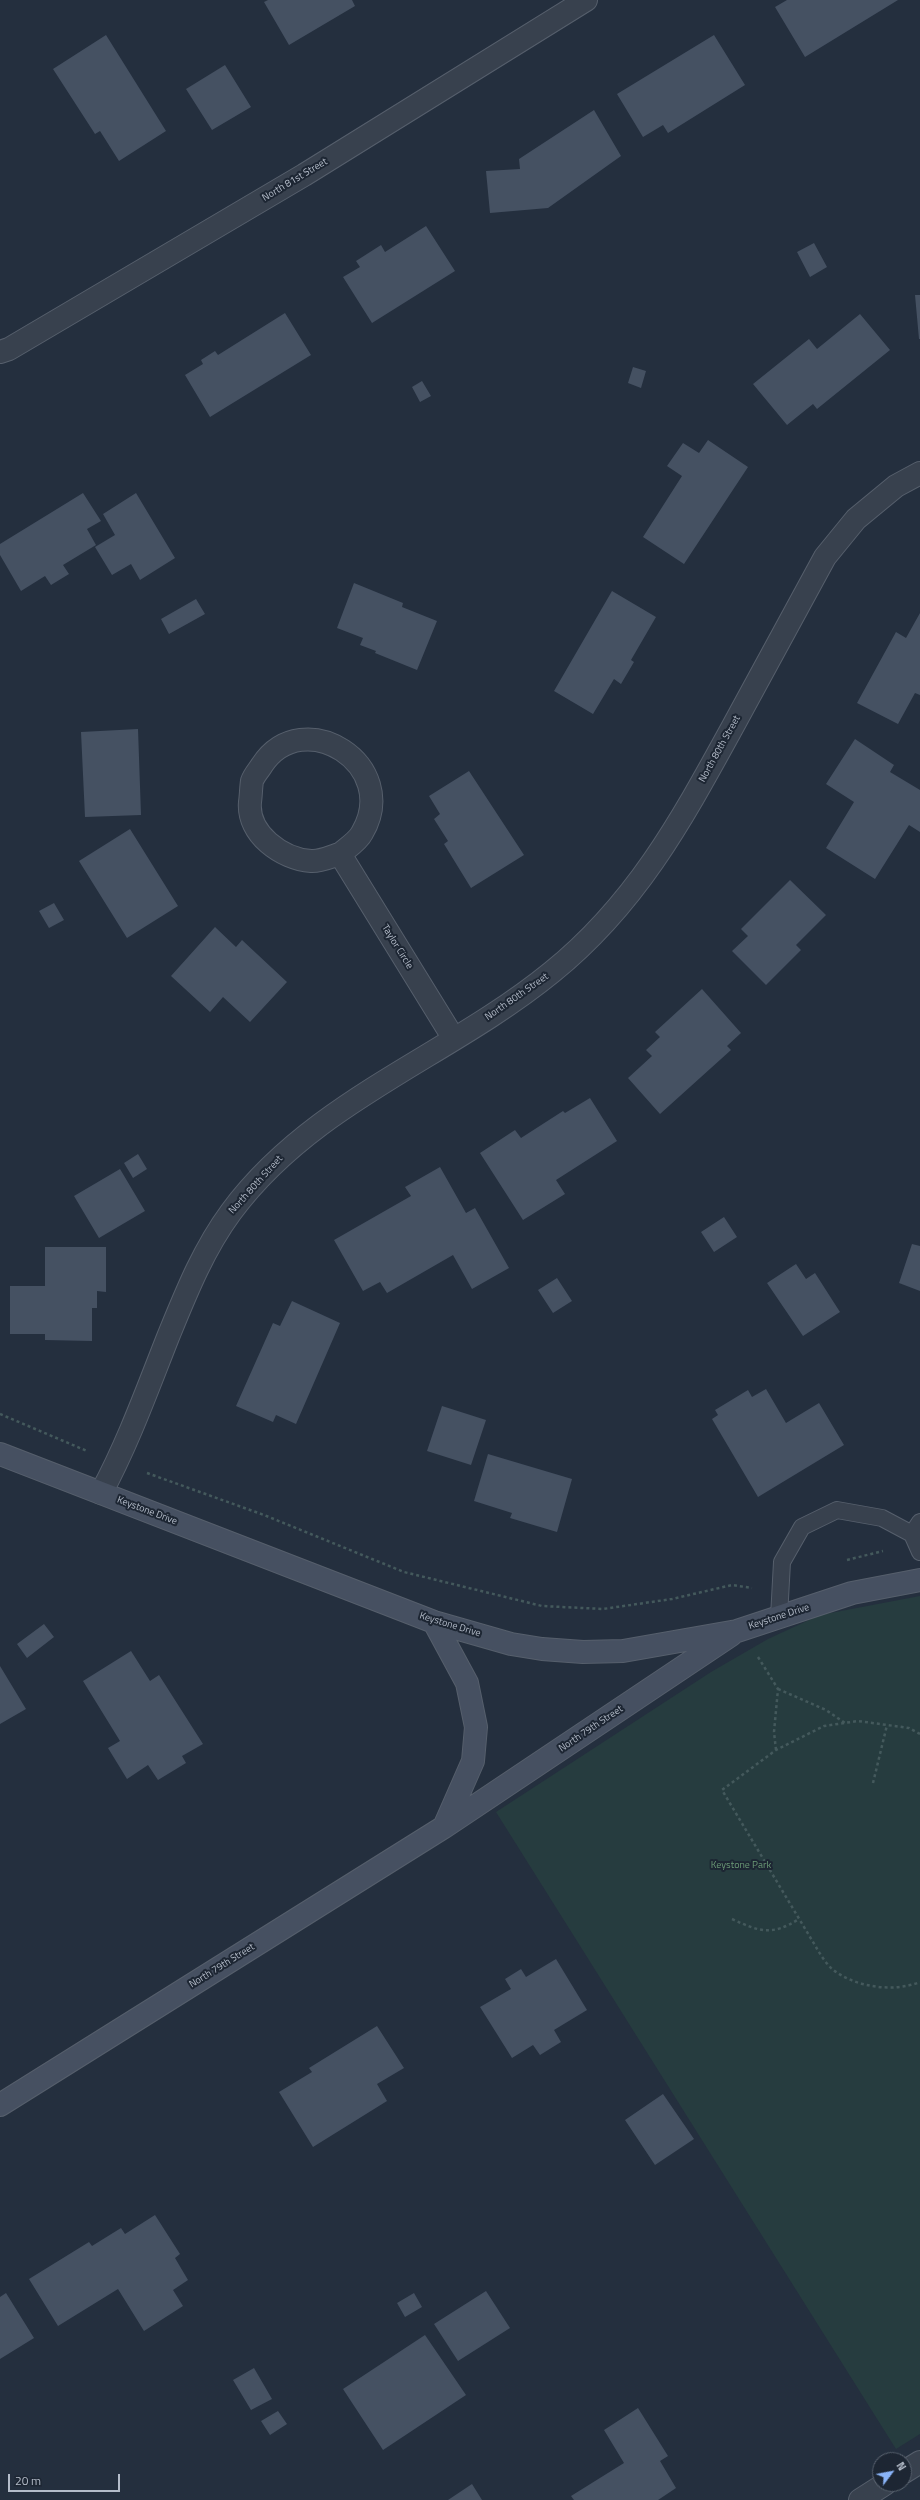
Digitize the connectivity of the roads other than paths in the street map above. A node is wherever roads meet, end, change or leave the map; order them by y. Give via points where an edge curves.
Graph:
1 (586, 0) edge
2 (0, 352) edge
3 (920, 473) edge
4 (340, 854) junction
5 (454, 1039) junction
6 (0, 1454) edge
7 (101, 1493) junction
8 (917, 1538) edge
9 (920, 1580) edge
10 (780, 1617) junction
11 (434, 1622) junction
12 (739, 1630) junction
13 (444, 1827) junction
14 (0, 2105) edge
15 (872, 2492) edge
16 (860, 2500) edge

1 - 2 street, North 81st Street via 304,174
3 - 5 street, North 80th Street via 896,486 856,519 825,557 679,824 634,890 595,933 552,972
4 - 4 street via 362,834 372,806 367,777 350,754 324,740 295,740 269,755 253,779 250,809 261,836 283,855 312,861
4 - 5 street, Taylor Circle
5 - 7 street, North 80th Street via 357,1098 312,1129 272,1165 232,1210 193,1275 117,1462
6 - 7 street, Keystone Drive
7 - 11 street, Keystone Drive
8 - 10 lane via 882,1518 837,1510 802,1527 782,1562
9 - 10 street, Keystone Drive via 852,1593
10 - 12 street, Keystone Drive
11 - 12 street, Keystone Drive via 511,1644 583,1652 623,1650
11 - 13 street via 467,1683 476,1727 473,1761
12 - 13 street, North 79th Street
13 - 14 street, North 79th Street
15 - 16 street

